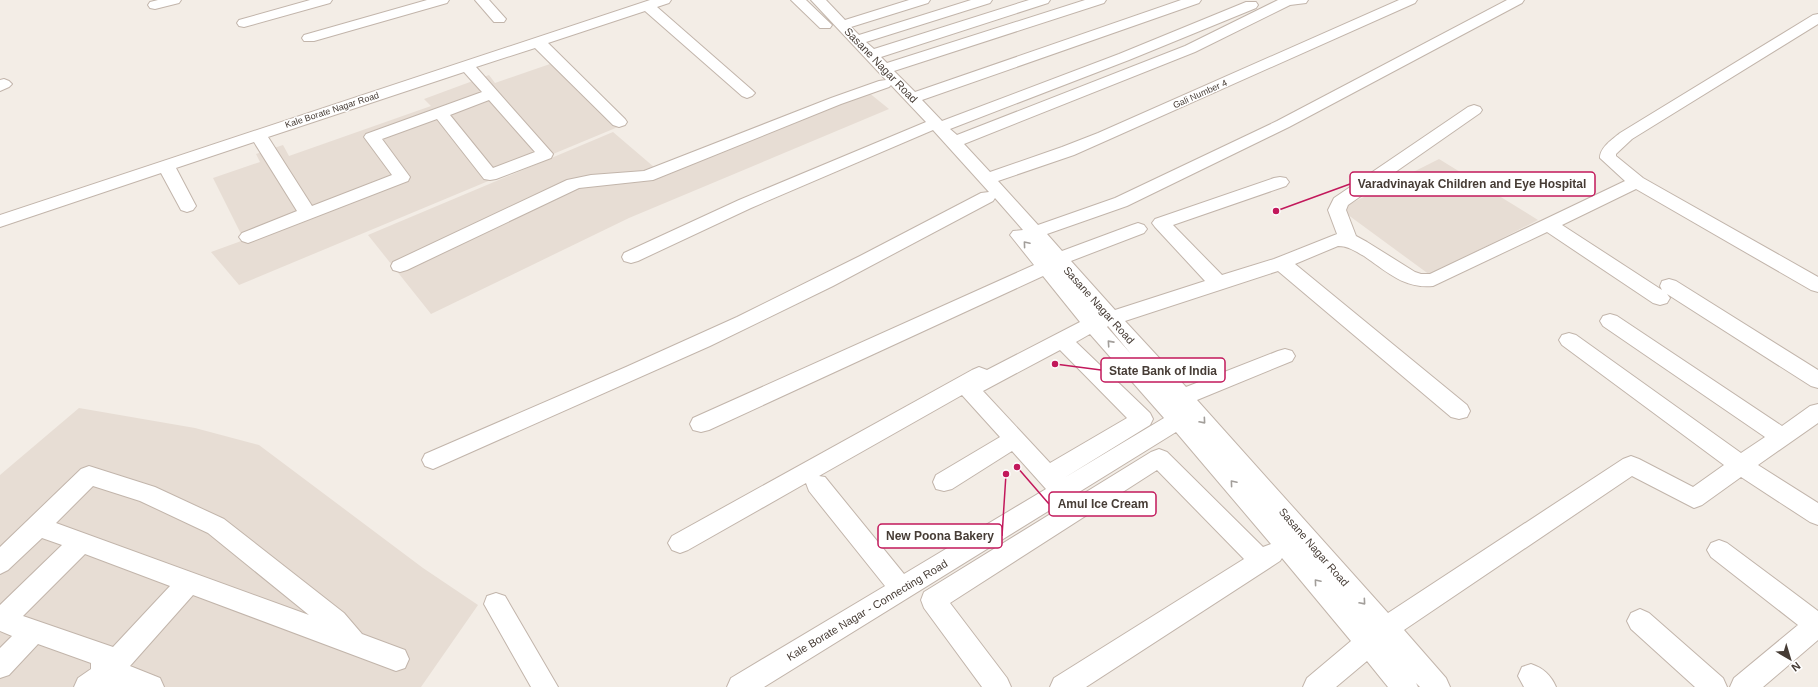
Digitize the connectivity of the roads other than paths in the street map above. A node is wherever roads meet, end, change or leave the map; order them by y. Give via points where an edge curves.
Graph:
1 (174, 0) edge
2 (326, 0) edge
3 (442, 0) edge
4 (482, 0) edge
5 (664, 0) edge
6 (805, 0) edge
7 (923, 0) edge
8 (985, 0) edge
9 (1043, 0) edge
10 (1099, 0) edge
11 (1194, 0) edge
12 (1263, 0) edge
13 (1301, 0) edge
14 (1410, 0) edge
15 (1517, 0) edge
16 (155, 5) dead end
17 (648, 6) junction
18 (1818, 18) edge
19 (499, 19) dead end
20 (244, 23) dead end
21 (842, 25) junction
22 (309, 38) dead end
23 (856, 40) junction
24 (538, 42) junction
25 (871, 55) junction
26 (467, 66) junction
27 (885, 77) junction
28 (747, 93) dead end
29 (492, 94) junction
30 (913, 98) junction
31 (1474, 110) dead end
32 (440, 113) junction
33 (619, 122) dead end
34 (934, 126) junction
35 (258, 135) junction
36 (954, 142) junction
37 (166, 166) junction
38 (1280, 182) dead end
39 (1637, 182) junction
40 (987, 188) junction
41 (187, 206) dead end
42 (308, 214) junction
43 (0, 221) edge
44 (1550, 226) junction
45 (1138, 229) dead end
46 (1035, 232) junction
47 (248, 237) dead end
48 (1348, 240) junction
49 (631, 256) dead end
50 (1052, 263) junction
51 (1282, 263) junction
52 (400, 266) dead end
53 (1219, 284) junction
54 (1818, 285) edge
55 (1096, 319) junction
56 (1610, 321) dead end
57 (1062, 340) junction
58 (1569, 340) dead end
59 (1284, 356) dead end
60 (1818, 380) edge
61 (1182, 396) junction
62 (1459, 411) dead end
63 (1815, 418) edge
64 (1178, 420) junction
65 (701, 424) dead end
66 (1782, 437) junction
67 (1015, 439) junction
68 (433, 460) dead end
69 (1742, 466) junction
70 (944, 482) dead end
71 (818, 484) dead end
72 (1055, 484) junction
73 (1818, 515) edge
74 (38, 526) junction
75 (81, 542) junction
76 (680, 543) dead end
77 (1286, 545) junction
78 (1718, 550) dead end
79 (1261, 561) junction
80 (0, 563) edge
81 (189, 582) junction
82 (902, 589) junction
83 (496, 604) dead end
84 (1, 620) edge
85 (1640, 621) dead end
86 (34, 631) junction
87 (1377, 636) junction
88 (354, 642) junction
89 (396, 659) dead end
90 (0, 666) edge
91 (96, 682) edge
92 (151, 687) edge
93 (545, 687) edge
94 (740, 687) edge
95 (998, 687) edge
96 (1063, 687) edge
97 (1316, 687) edge
98 (1405, 687) edge
99 (1437, 687) edge
100 (1714, 687) edge
101 (1743, 687) edge

1 - 16 street
2 - 20 street
3 - 22 street
4 - 19 street
5 - 17 street, Kale Borate Nagar Road
6 - 21 street, Sasane Nagar Road
6 - 27 street, Sasane Nagar Road
7 - 21 street
8 - 23 street
9 - 25 street
10 - 27 street
11 - 30 street
12 - 34 street via 1124,57
13 - 36 street via 1287,0 1190,49
14 - 40 street, Gali Number 4
15 - 46 street via 1283,124 1121,202
17 - 24 street, Kale Borate Nagar Road
17 - 28 street
18 - 39 street via 1626,136 1608,153 1608,158
21 - 23 street, Sasane Nagar Road
23 - 25 street, Sasane Nagar Road
24 - 26 street, Kale Borate Nagar Road
24 - 33 street
25 - 27 street, Sasane Nagar Road
26 - 29 street
26 - 35 street, Kale Borate Nagar Road
27 - 30 street, Sasane Nagar Road
27 - 34 street, Sasane Nagar Road
27 - 52 street via 836,101 647,176 587,180 573,184
29 - 32 street
29 - 32 street via 545,154 490,175
30 - 34 street, Sasane Nagar Road
31 - 48 street via 1340,202 1337,210
32 - 42 street via 372,137 402,177
34 - 36 street, Sasane Nagar Road
34 - 40 street, Sasane Nagar Road
34 - 49 street via 745,204
35 - 37 street, Kale Borate Nagar Road
35 - 42 street
36 - 40 street, Sasane Nagar Road
37 - 41 street
37 - 43 street, Kale Borate Nagar Road
38 - 53 street via 1161,223
39 - 44 street
39 - 54 street
40 - 46 street, Sasane Nagar Road
50 -> 40 street, Sasane Nagar Road
40 - 68 street, Gali Number 4 via 903,243 761,313 655,363
42 - 47 street
44 - 48 street via 1501,246 1433,280 1420,281 1408,277
44 - 60 street
45 - 50 street
46 - 50 street, Sasane Nagar Road
48 - 51 street via 1336,240
50 - 55 street, Sasane Nagar Road
50 - 55 street, Sasane Nagar Road
50 - 65 street
51 - 53 street
51 - 62 street
53 - 55 street
55 - 57 street
55 - 61 street, Sasane Nagar Road
64 -> 55 street, Sasane Nagar Road
55 - 76 street
56 - 66 street
57 - 67 street via 969,389
57 - 72 street via 1142,419
58 - 69 street
59 - 61 street
61 -> 87 street, Sasane Nagar Road
63 - 66 street
64 - 72 street, Kale Borate Nagar - Connecting Road
77 -> 64 street, Sasane Nagar Road
66 - 69 street
67 - 70 street
67 - 72 street
69 - 73 street
69 - 87 street via 1694,498 1631,465
71 - 82 street
72 - 82 street, Kale Borate Nagar - Connecting Road
74 - 75 street
74 - 80 street
74 - 88 street via 89,475 147,494 216,526 335,621
75 - 81 street
75 - 84 street
77 - 79 street
87 -> 77 street, Sasane Nagar Road
78 - 101 street via 1817,625
79 - 95 street via 1159,458 933,600
79 - 96 street
81 - 88 street
81 - 91 street
82 - 94 street, Kale Borate Nagar - Connecting Road
83 - 93 street
84 - 86 street
85 - 100 street
86 - 90 street
86 - 91 street via 104,655
87 - 97 street
87 - 98 street, Sasane Nagar Road
87 - 99 street, Sasane Nagar Road
88 - 89 street
91 - 92 street via 119,674

